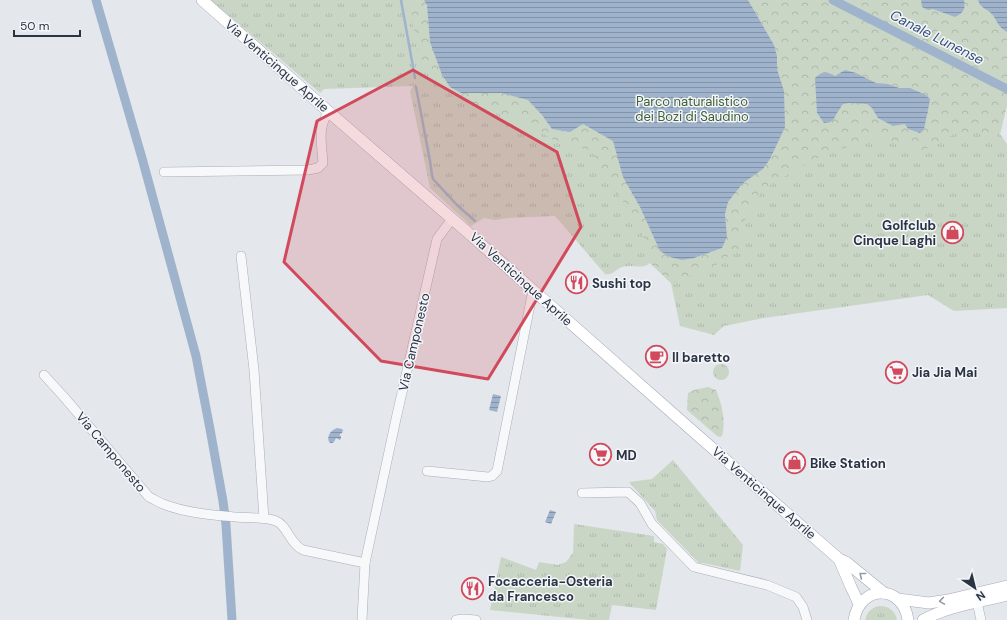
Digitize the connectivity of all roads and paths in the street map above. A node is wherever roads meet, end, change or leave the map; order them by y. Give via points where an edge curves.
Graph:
1 (202, 0) edge
2 (329, 112) junction
3 (164, 172) dead end
4 (452, 219) junction
5 (241, 256) dead end
6 (533, 290) junction
7 (44, 375) dead end
8 (427, 470) dead end
9 (582, 493) dead end
10 (264, 519) junction
11 (839, 559) junction
12 (366, 563) junction
13 (1007, 586) edge
14 (884, 594) junction
15 (1007, 595) edge
16 (898, 599) junction
17 (977, 602) junction
18 (859, 604) junction
19 (362, 620) edge
20 (456, 620) edge
21 (476, 620) edge
22 (808, 620) edge
23 (854, 620) edge
24 (908, 620) edge
25 (923, 620) edge
26 (981, 620) edge

1 - 2 main road, Via Venticinque Aprile
2 - 3 street via 324,118 321,132 323,163 318,168
2 - 4 main road, Via Venticinque Aprile
4 - 6 main road, Via Venticinque Aprile
4 - 12 street, Via Camponesto via 437,239
5 - 10 street via 254,370
6 - 8 street via 497,471 488,477
6 - 11 main road, Via Venticinque Aprile
7 - 10 street, Via Camponesto via 149,496 163,504 188,511
9 - 22 street via 628,492 640,503 652,524 694,567 767,585 796,597
10 - 12 street, Via Camponesto via 278,521 295,544 303,550
14 -> 11 main road, Via Venticinque Aprile
11 - 18 main road, Via Venticinque Aprile
12 - 19 street, Via Camponesto
13 -> 16 main road via 929,603
14 - 16 main road
14 - 18 main road via 875,594
15 - 17 main road
16 - 24 main road via 907,613
17 - 25 main road via 932,614
17 - 26 street
18 - 23 main road
20 - 21 street

